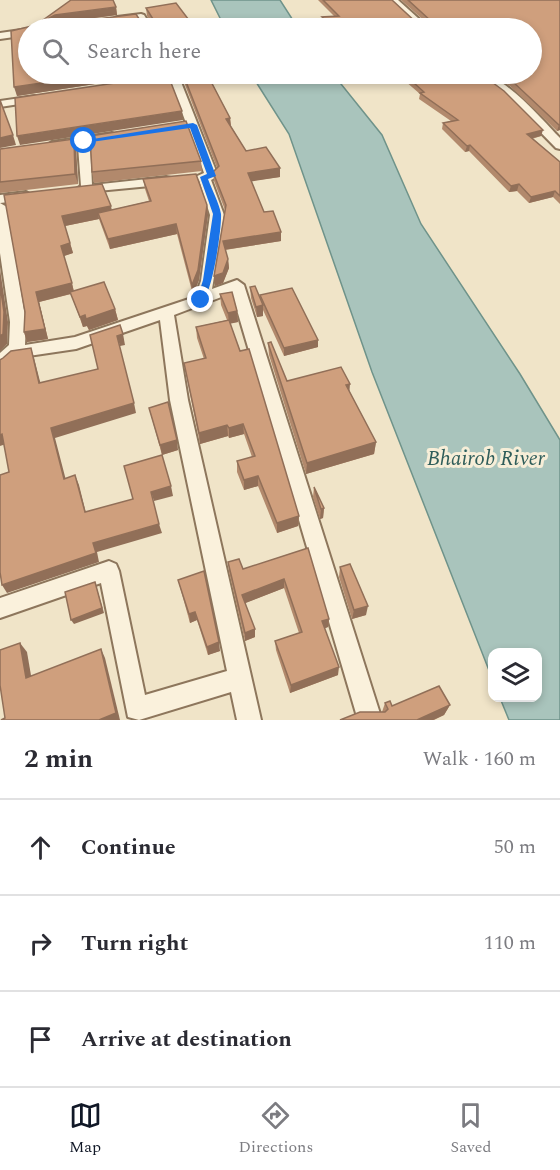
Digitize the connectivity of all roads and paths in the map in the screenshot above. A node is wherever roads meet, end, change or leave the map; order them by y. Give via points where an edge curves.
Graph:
1 (393, 0) edge
2 (413, 18) edge
3 (18, 33) edge
4 (0, 36) edge
5 (174, 84) edge
6 (495, 84) edge
7 (46, 97) edge
8 (0, 104) edge
9 (193, 125) junction
10 (171, 128) edge
11 (128, 134) edge
12 (84, 141) junction
13 (560, 144) edge
14 (42, 147) edge
15 (192, 178) junction
16 (86, 185) edge
17 (68, 192) edge
18 (34, 195) edge
19 (0, 199) edge
20 (0, 207) edge
21 (2, 234) edge
22 (201, 300) junction
23 (168, 318) dead end
24 (5, 358) edge
25 (0, 608) edge
26 (242, 678) junction
27 (249, 720) edge
28 (370, 720) edge

1 - 2 street
3 - 4 street
5 - 9 street
6 - 13 street
7 - 8 street
9 - 10 street
9 - 15 street via 212,176
11 - 12 street
12 - 14 street
12 - 16 street
15 - 17 street
15 - 22 street via 217,214 208,280
18 - 19 street
20 - 21 street
21 - 24 street via 18,322 17,347
22 - 24 street via 76,343
22 - 28 street via 237,285
23 - 26 street via 179,400
25 - 26 street via 109,571 136,709
26 - 27 street

